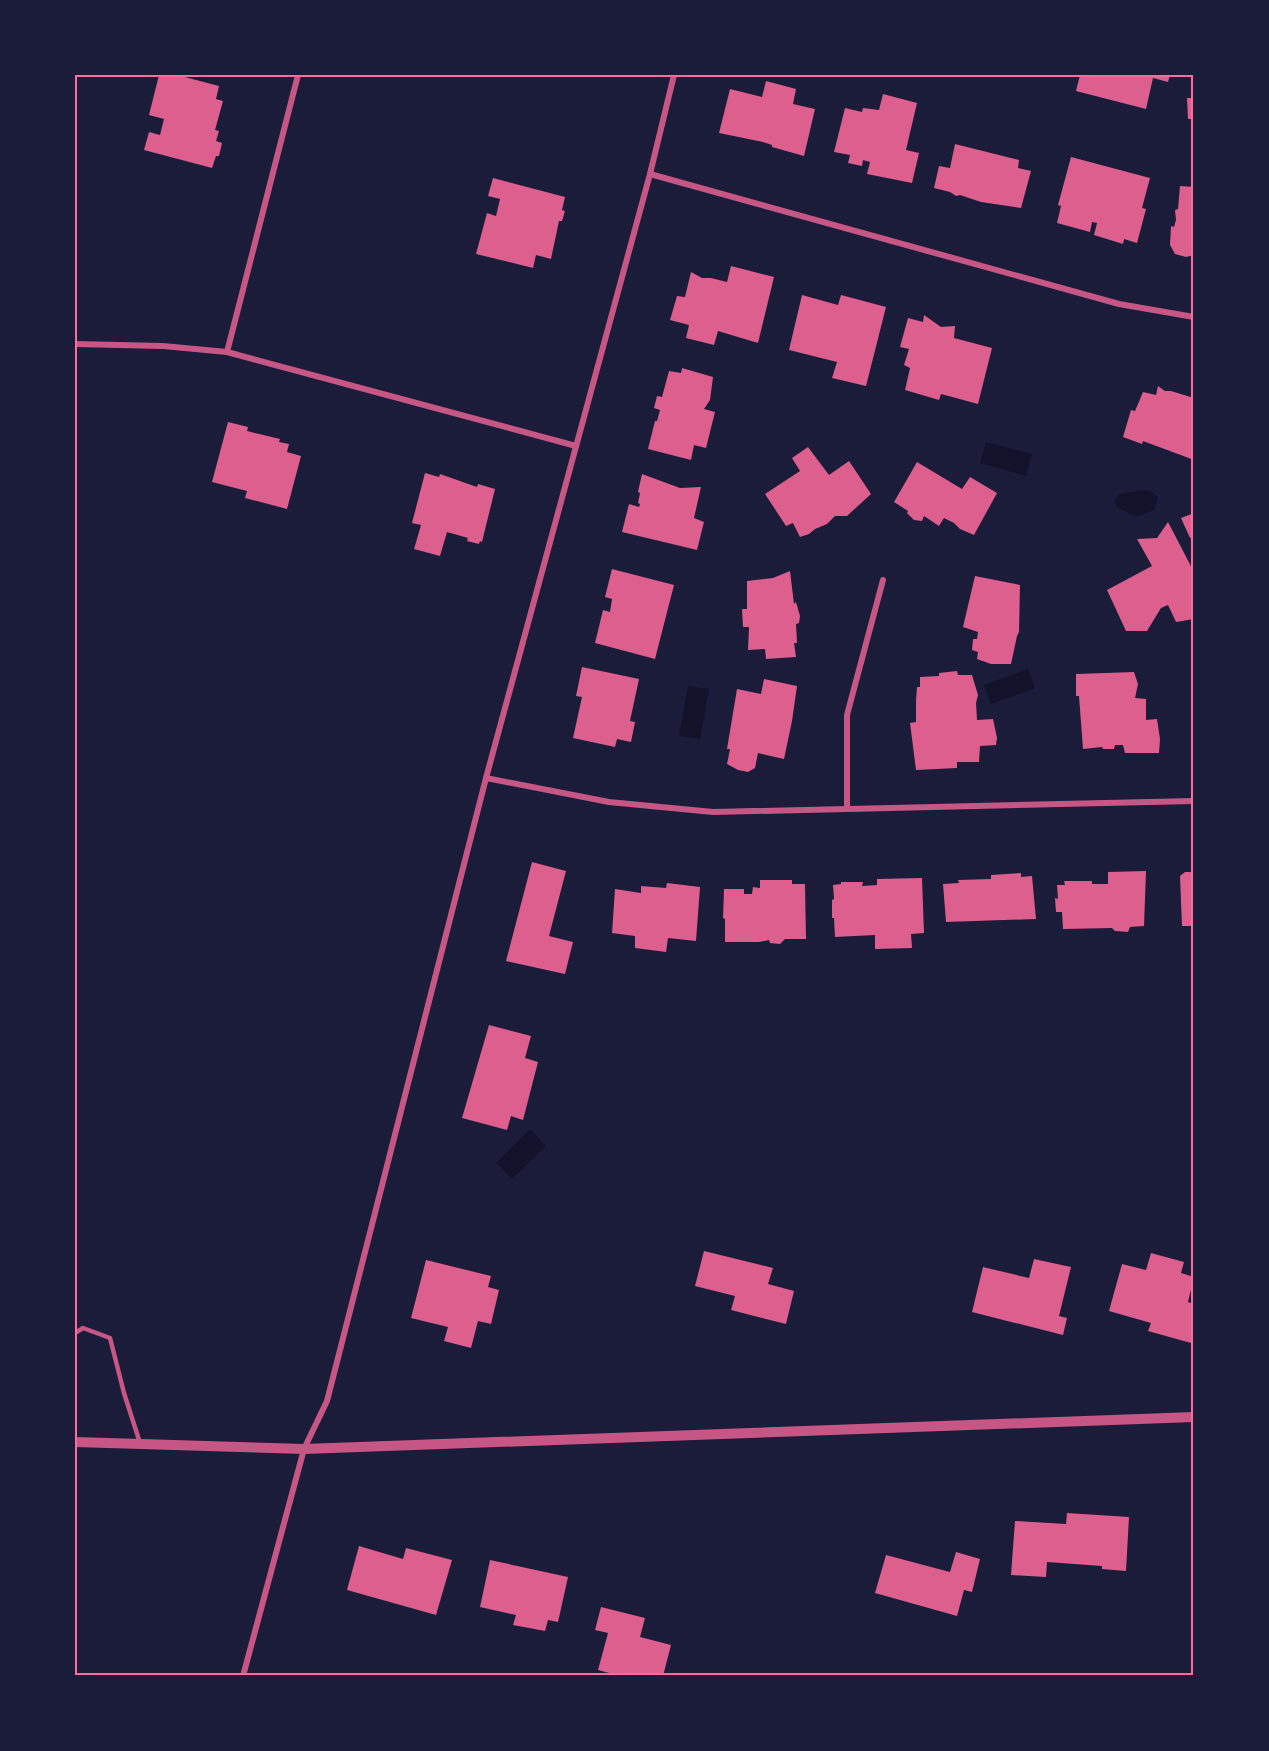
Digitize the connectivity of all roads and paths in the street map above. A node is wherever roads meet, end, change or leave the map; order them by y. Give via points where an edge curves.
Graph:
1 (298, 75) edge
2 (674, 75) edge
3 (650, 174) junction
4 (1194, 317) edge
5 (75, 344) edge
6 (227, 352) junction
7 (576, 446) junction
8 (883, 580) dead end
9 (486, 778) junction
10 (1194, 801) edge
11 (847, 809) junction
12 (75, 1333) edge
13 (1194, 1417) edge
14 (75, 1442) edge
15 (140, 1444) junction
16 (304, 1449) junction
17 (243, 1676) edge

1 - 6 street
2 - 3 street
3 - 4 street via 1119,304
3 - 7 street
5 - 6 street
6 - 7 street
7 - 9 street
8 - 11 street via 847,715
9 - 11 street via 609,802 713,812
9 - 16 street via 327,1401
10 - 11 street
12 - 15 lane via 83,1328 110,1338
13 - 16 street
14 - 15 street
15 - 16 street
16 - 17 street

